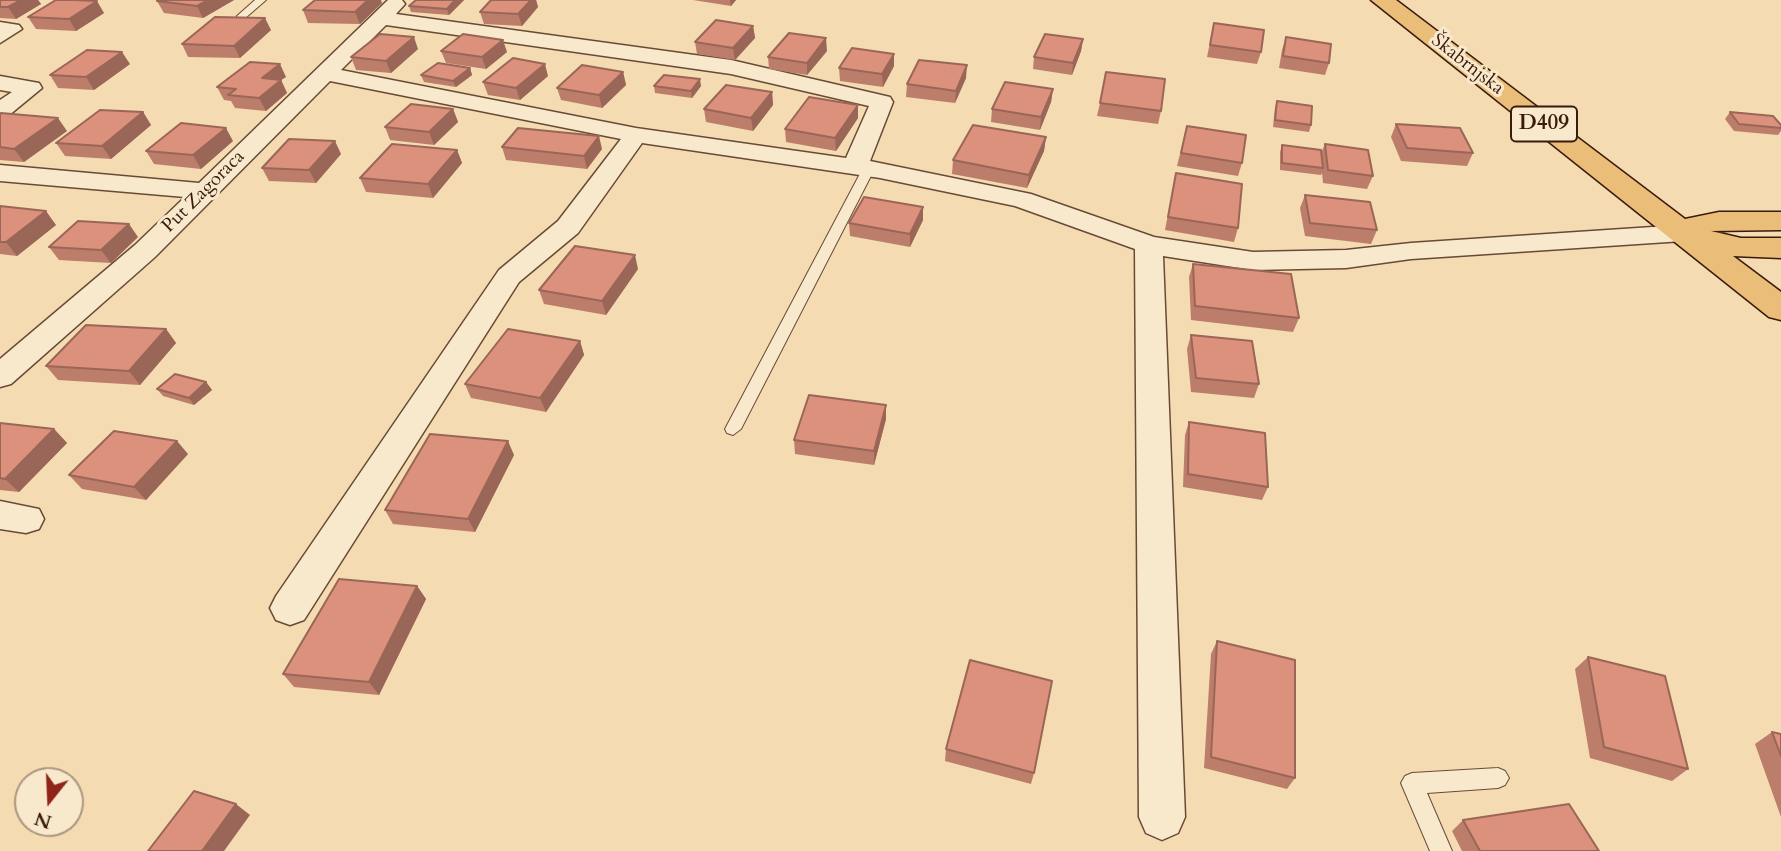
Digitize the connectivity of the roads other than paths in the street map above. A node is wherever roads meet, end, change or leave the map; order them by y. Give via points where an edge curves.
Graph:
1 (261, 0) edge
2 (1382, 0) edge
3 (390, 9) edge
4 (240, 18) edge
5 (0, 28) edge
6 (0, 37) edge
7 (322, 73) junction
8 (0, 83) edge
9 (0, 111) edge
10 (636, 135) junction
11 (862, 167) junction
12 (0, 173) edge
13 (206, 191) junction
14 (1781, 221) edge
15 (1684, 233) junction
16 (1149, 245) junction
17 (1781, 248) edge
18 (1781, 309) edge
19 (0, 376) edge
20 (733, 429) dead end
21 (290, 608) dead end
22 (1498, 778) dead end
23 (1162, 817) dead end
24 (1441, 851) edge

1 - 4 lane
2 - 15 main road, Škabrnjska / D409
3 - 7 street, Put Zagoraca
3 - 11 street via 731,67 882,102
5 - 6 street via 12,29
7 - 10 street
7 - 13 street, Put Zagoraca
8 - 9 street via 31,88
10 - 11 street
10 - 21 street via 568,227 509,276
11 - 16 street via 1023,200
11 - 20 lane
12 - 13 street
13 - 19 street, Put Zagoraca via 145,251
14 - 15 main road via 1708,222
15 - 16 street via 1253,261
15 - 17 main road via 1741,248
15 - 18 main road, D409
16 - 23 street
22 - 24 lane via 1412,783

